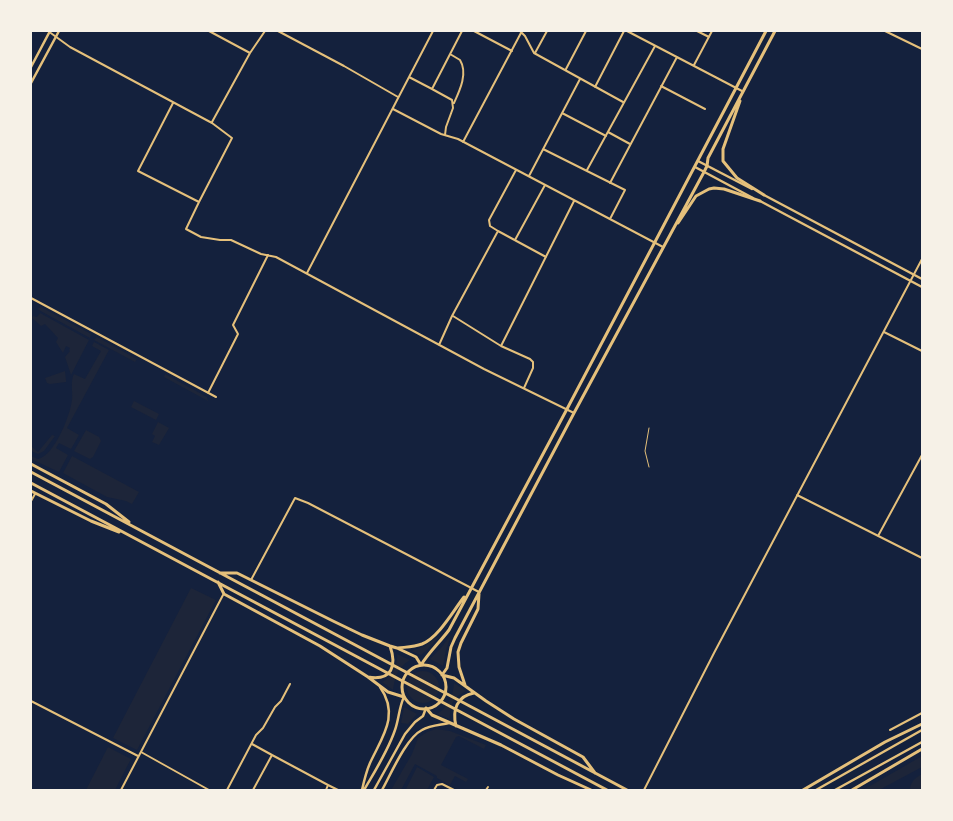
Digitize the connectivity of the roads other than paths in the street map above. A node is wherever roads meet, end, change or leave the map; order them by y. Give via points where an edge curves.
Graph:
1 (59, 31) edge
2 (209, 31) edge
3 (265, 31) edge
4 (278, 31) edge
5 (433, 31) edge
6 (462, 31) edge
7 (474, 31) edge
8 (547, 31) edge
9 (586, 31) edge
10 (625, 31) edge
11 (697, 31) edge
12 (712, 31) edge
13 (766, 31) edge
14 (775, 31) edge
15 (885, 31) edge
16 (49, 32) edge
17 (521, 32) edge
18 (56, 37) junction
19 (709, 37) junction
20 (655, 46) junction
21 (922, 50) edge
22 (512, 51) junction
23 (250, 53) junction
24 (534, 53) junction
25 (450, 54) junction
26 (677, 57) junction
27 (694, 66) junction
28 (31, 67) edge
29 (566, 70) junction
30 (408, 77) junction
31 (580, 79) junction
32 (31, 83) edge
33 (661, 86) junction
34 (595, 87) junction
35 (736, 88) junction
36 (432, 89) junction
37 (743, 92) junction
38 (398, 98) junction
39 (173, 103) junction
40 (624, 103) junction
41 (453, 104) junction
42 (393, 109) junction
43 (705, 109) dead end
44 (562, 113) junction
45 (212, 123) junction
46 (608, 132) junction
47 (445, 136) junction
48 (606, 136) junction
49 (463, 142) junction
50 (630, 144) junction
51 (543, 148) junction
52 (698, 161) junction
53 (707, 166) junction
54 (695, 167) junction
55 (516, 170) junction
56 (587, 170) junction
57 (704, 172) junction
58 (528, 177) junction
59 (610, 183) junction
60 (545, 185) junction
61 (764, 195) junction
62 (574, 201) junction
63 (760, 201) junction
64 (199, 202) junction
65 (610, 219) junction
66 (498, 231) junction
67 (515, 240) junction
68 (654, 243) junction
69 (663, 247) junction
70 (268, 256) junction
71 (546, 257) junction
72 (922, 259) edge
73 (306, 274) junction
74 (913, 274) junction
75 (922, 279) edge
76 (910, 281) junction
77 (922, 287) edge
78 (31, 298) edge
79 (452, 316) junction
80 (883, 331) junction
81 (439, 345) junction
82 (501, 346) junction
83 (922, 351) edge
84 (524, 388) junction
85 (208, 393) junction
86 (216, 397) dead end
87 (567, 409) junction
88 (574, 413) junction
89 (650, 428) dead end
90 (922, 455) edge
91 (31, 464) edge
92 (649, 467) dead end
93 (31, 472) edge
94 (31, 483) edge
95 (33, 493) edge
96 (797, 495) junction
97 (31, 501) edge
98 (135, 528) junction
99 (132, 536) junction
100 (878, 536) junction
101 (922, 558) edge
102 (220, 573) junction
103 (251, 580) junction
104 (218, 582) junction
105 (471, 588) junction
106 (479, 592) junction
107 (224, 594) junction
108 (390, 646) junction
109 (398, 648) junction
110 (421, 665) junction
111 (442, 675) junction
112 (368, 677) junction
113 (290, 684) dead end
114 (379, 686) junction
115 (465, 686) junction
116 (474, 693) junction
117 (404, 696) junction
118 (31, 701) edge
119 (426, 708) junction
120 (922, 713) edge
121 (450, 723) junction
122 (922, 724) edge
123 (456, 726) junction
124 (890, 730) dead end
125 (922, 730) edge
126 (922, 742) edge
127 (251, 744) junction
128 (922, 749) edge
129 (141, 752) junction
130 (272, 755) junction
131 (138, 756) junction
132 (595, 773) junction
133 (328, 785) junction
134 (121, 790) edge
135 (209, 790) edge
136 (227, 790) edge
137 (253, 790) edge
138 (326, 790) edge
139 (338, 790) edge
140 (363, 790) edge
141 (374, 790) edge
142 (382, 790) edge
143 (434, 790) edge
144 (454, 790) edge
145 (591, 790) edge
146 (607, 790) edge
147 (627, 790) edge
148 (644, 790) edge
149 (803, 790) edge
150 (816, 790) edge
151 (835, 790) edge
152 (852, 790) edge

1 - 18 main road
2 - 23 street
3 - 23 street
4 - 38 street
5 - 30 street
6 - 25 street
7 - 22 street
8 - 24 street
9 - 29 street
10 - 20 street
10 - 34 street
11 - 19 street
12 - 19 street
13 - 35 main road
14 - 37 main road
15 - 21 street
16 - 18 street
16 - 28 main road
17 - 22 street
17 - 24 street
18 - 32 main road
18 - 39 street
19 - 27 street
20 - 26 street
20 - 40 street
22 - 49 street
23 - 45 street
24 - 29 street
25 - 36 street
25 - 41 street via 460,60 463,67 462,86
26 - 27 street
26 - 33 street
27 - 35 street
29 - 31 street
30 - 36 street
30 - 38 street
31 - 34 street
31 - 44 street
33 - 43 street
33 - 50 street
34 - 40 street
35 - 37 street
35 - 52 main road
36 - 41 street via 450,98
37 - 53 main road via 708,158
37 - 61 main road via 723,149 723,161 738,178
38 - 42 street
39 - 45 street
39 - 64 street via 138,171
40 - 46 street
41 - 47 street
42 - 47 street
42 - 73 street
44 - 48 street
44 - 51 street
45 - 64 street via 232,138
46 - 48 street
46 - 50 street
47 - 49 street
48 - 56 street
49 - 55 street
50 - 59 street
51 - 56 street
51 - 58 street
52 - 53 main road
52 - 54 main road
53 - 57 main road
53 - 61 main road
54 - 57 main road
54 - 68 main road
55 - 58 street
55 - 66 street via 488,220 490,226
56 - 59 street
57 - 63 main road
57 - 69 main road
58 - 60 street
59 - 65 street via 625,190
60 - 62 street
60 - 67 street
61 - 74 main road
62 - 65 street
62 - 71 street
63 - 69 main road via 724,189 709,189 696,196
63 - 76 main road
64 - 70 street via 186,229 201,237 231,240
65 - 68 street
66 - 67 street
66 - 79 street
67 - 71 street
68 - 69 street
68 - 87 main road
69 - 88 main road
70 - 73 street via 276,257
70 - 85 street via 233,325 238,334
71 - 82 street
72 - 74 street
73 - 81 street
74 - 75 main road
74 - 76 street
76 - 77 main road
76 - 80 street
78 - 85 street
79 - 81 street
79 - 82 street
80 - 83 street
80 - 96 street
81 - 84 street
82 - 84 street via 533,362
84 - 87 street
85 - 86 street
87 - 88 street
87 - 105 main road
88 - 106 main road
89 - 92 street via 644,451
90 - 100 street
91 - 98 main road via 106,504
93 - 98 main road
94 - 99 main road
95 - 97 street
95 - 99 main road via 92,522
96 - 100 street
96 - 148 street
98 - 102 main road
99 - 104 main road
100 - 101 street
102 - 103 main road via 237,573
102 - 132 main road
103 - 105 street via 295,498
103 - 108 main road
104 - 107 main road
104 - 146 main road
105 - 106 street
105 - 109 main road via 433,637 422,644
105 - 110 main road via 449,630
106 - 111 main road via 455,638
106 - 115 main road via 478,609 458,652
107 - 112 main road via 320,646
107 - 129 street
108 - 109 main road
108 - 112 main road via 394,658 392,669 383,677
109 - 110 main road via 416,657
110 - 111 main road via 435,668
110 - 117 main road via 413,667 404,676
111 - 115 main road
111 - 119 main road via 443,696 436,705
112 - 114 main road
113 - 127 street
114 - 117 main road
114 - 140 main road via 387,700 388,723 369,766
115 - 116 main road
116 - 123 main road via 458,702 454,711
116 - 132 main road via 584,757
117 - 119 main road via 413,706
117 - 140 main road via 391,740
118 - 131 street
119 - 121 main road via 432,715
119 - 141 main road via 393,754
120 - 124 street
121 - 123 main road
121 - 142 main road via 428,727 416,734
122 - 149 main road
123 - 145 main road via 502,745
125 - 150 main road
126 - 151 main road
127 - 130 street
127 - 136 street
128 - 152 main road
129 - 131 street
129 - 134 street
129 - 135 street
130 - 133 street
130 - 137 street
131 - 134 street
132 - 147 main road
133 - 138 street
133 - 139 street
143 - 144 street via 438,784

